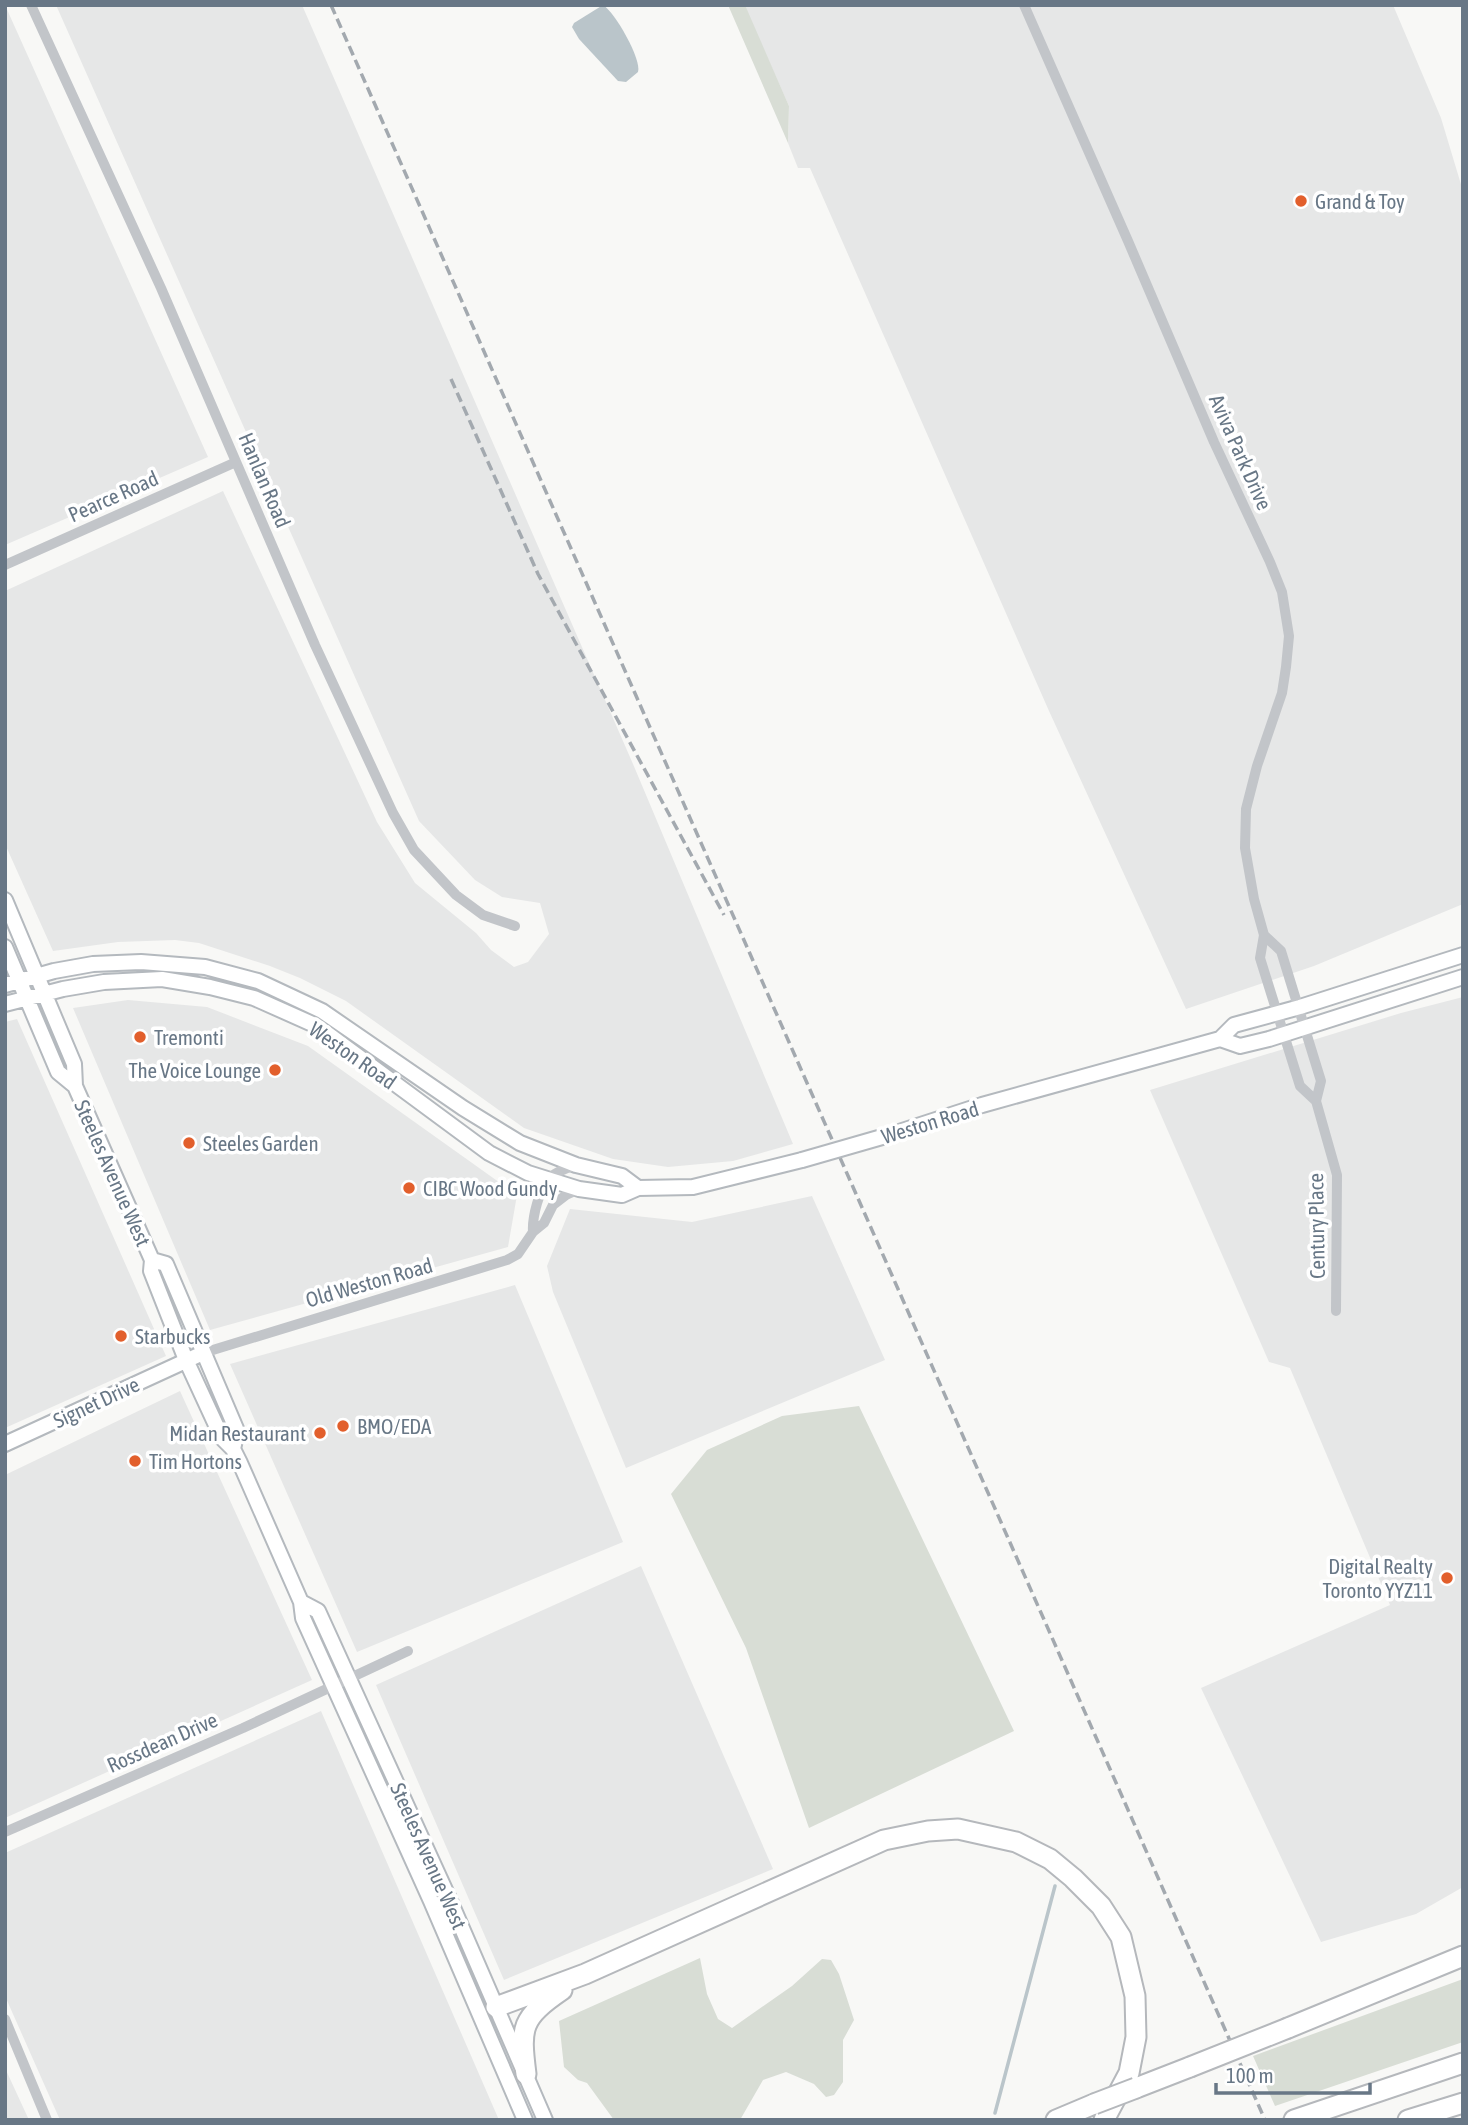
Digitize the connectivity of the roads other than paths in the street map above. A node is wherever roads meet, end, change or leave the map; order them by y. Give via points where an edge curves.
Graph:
1 (31, 5) edge
2 (1024, 5) edge
3 (236, 463) junction
4 (5, 565) edge
5 (5, 900) edge
6 (515, 926) dead end
7 (1264, 935) junction
8 (5, 947) edge
9 (1463, 955) edge
10 (37, 976) junction
11 (1463, 977) edge
12 (12, 983) edge
13 (43, 994) junction
14 (26, 998) junction
15 (5, 1004) edge
16 (1300, 1007) junction
17 (1279, 1013) junction
18 (1306, 1028) junction
19 (1285, 1034) junction
20 (1220, 1039) junction
21 (75, 1086) junction
22 (1316, 1101) junction
23 (576, 1165) junction
24 (548, 1180) junction
25 (638, 1188) junction
26 (579, 1189) junction
27 (533, 1232) junction
28 (152, 1260) junction
29 (1336, 1311) dead end
30 (203, 1353) junction
31 (186, 1360) junction
32 (5, 1444) edge
33 (233, 1449) junction
34 (301, 1602) junction
35 (408, 1651) dead end
36 (347, 1679) junction
37 (333, 1685) junction
38 (5, 1832) edge
39 (1463, 1956) edge
40 (585, 1975) junction
41 (488, 2010) junction
42 (5, 2019) edge
43 (1463, 2063) edge
44 (526, 2074) junction
45 (1463, 2103) edge
46 (1099, 2112) edge
47 (47, 2120) edge
48 (525, 2120) edge
49 (545, 2120) edge
50 (1056, 2120) edge
51 (1294, 2120) edge
52 (1408, 2120) edge

1 - 3 street, Hanlan Road
2 - 7 street, Aviva Park Drive via 1282,592 1289,636 1282,693 1246,809 1245,848
3 - 4 street, Pearce Road
3 - 6 street, Hanlan Road via 338,695 414,850 470,907
5 - 10 main road, Steeles Avenue West
7 - 16 street, Aviva Park Drive via 1281,951
7 - 17 street, Aviva Park Drive via 1260,958
8 - 12 main road, Steeles Avenue West
9 - 16 main road, Weston Road
10 - 12 main road, Weston Road
10 - 13 main road, Steeles Avenue West
10 - 23 main road, Weston Road via 93,964 141,961 205,967 258,981 322,1011 520,1143
11 - 18 main road, Weston Road
12 - 14 main road, Steeles Avenue West
13 - 14 main road, Weston Road
13 - 21 main road, Steeles Avenue West via 74,1064
13 - 24 main road, Weston Road via 104,982 162,979 254,998 317,1027 489,1153
14 - 15 main road, Weston Road
14 - 21 main road, Steeles Avenue West via 58,1072
16 - 17 main road, Weston Road
16 - 18 street, Aviva Park Drive
17 - 19 street, Aviva Park Drive
17 - 20 main road, Weston Road via 1234,1025
18 - 19 main road, Weston Road
18 - 22 street, Century Place via 1321,1081
19 - 20 main road, Weston Road via 1240,1046
19 - 22 street, Century Place via 1300,1086
20 - 25 main road, Weston Road, bridge via 802,1160 693,1187
21 - 28 main road, Steeles Avenue West
22 - 29 street, Century Place via 1337,1175
23 - 24 street
23 - 25 main road, Weston Road via 622,1176
24 - 26 main road, Weston Road
24 - 27 street, Old Weston Road via 532,1217
25 - 26 main road, Weston Road via 621,1195
26 - 27 street, Old Weston Road via 553,1205
27 - 30 street, Old Weston Road via 518,1254 507,1260
28 - 30 main road, Steeles Avenue West via 166,1264
28 - 31 main road, Steeles Avenue West via 150,1271
30 - 31 main road, Signet Drive
30 - 33 main road, Steeles Avenue West via 237,1431
31 - 32 main road, Signet Drive
31 - 33 main road, Steeles Avenue West via 222,1438
33 - 34 main road, Steeles Avenue West
34 - 36 main road, Steeles Avenue West via 318,1611
34 - 37 main road, Steeles Avenue West via 303,1618
35 - 36 street, Rossdean Drive
36 - 37 street, Rossdean Drive
36 - 41 main road, Steeles Avenue West via 396,1783
37 - 38 street, Rossdean Drive
37 - 41 main road, Steeles Avenue West
39 - 46 highway, bridge via 1136,2088
40 - 41 highway
40 - 44 highway via 546,2001 525,2026
40 - 46 highway via 884,1840 958,1829 1016,1842 1050,1859 1073,1878 1101,1906 1121,1937 1135,1996 1136,2037 1129,2073
41 - 44 main road, Steeles Avenue West
41 - 48 main road, Steeles Avenue West
42 - 47 street
43 - 51 highway
44 - 49 main road, Steeles Avenue West
45 - 52 highway
46 - 50 highway

